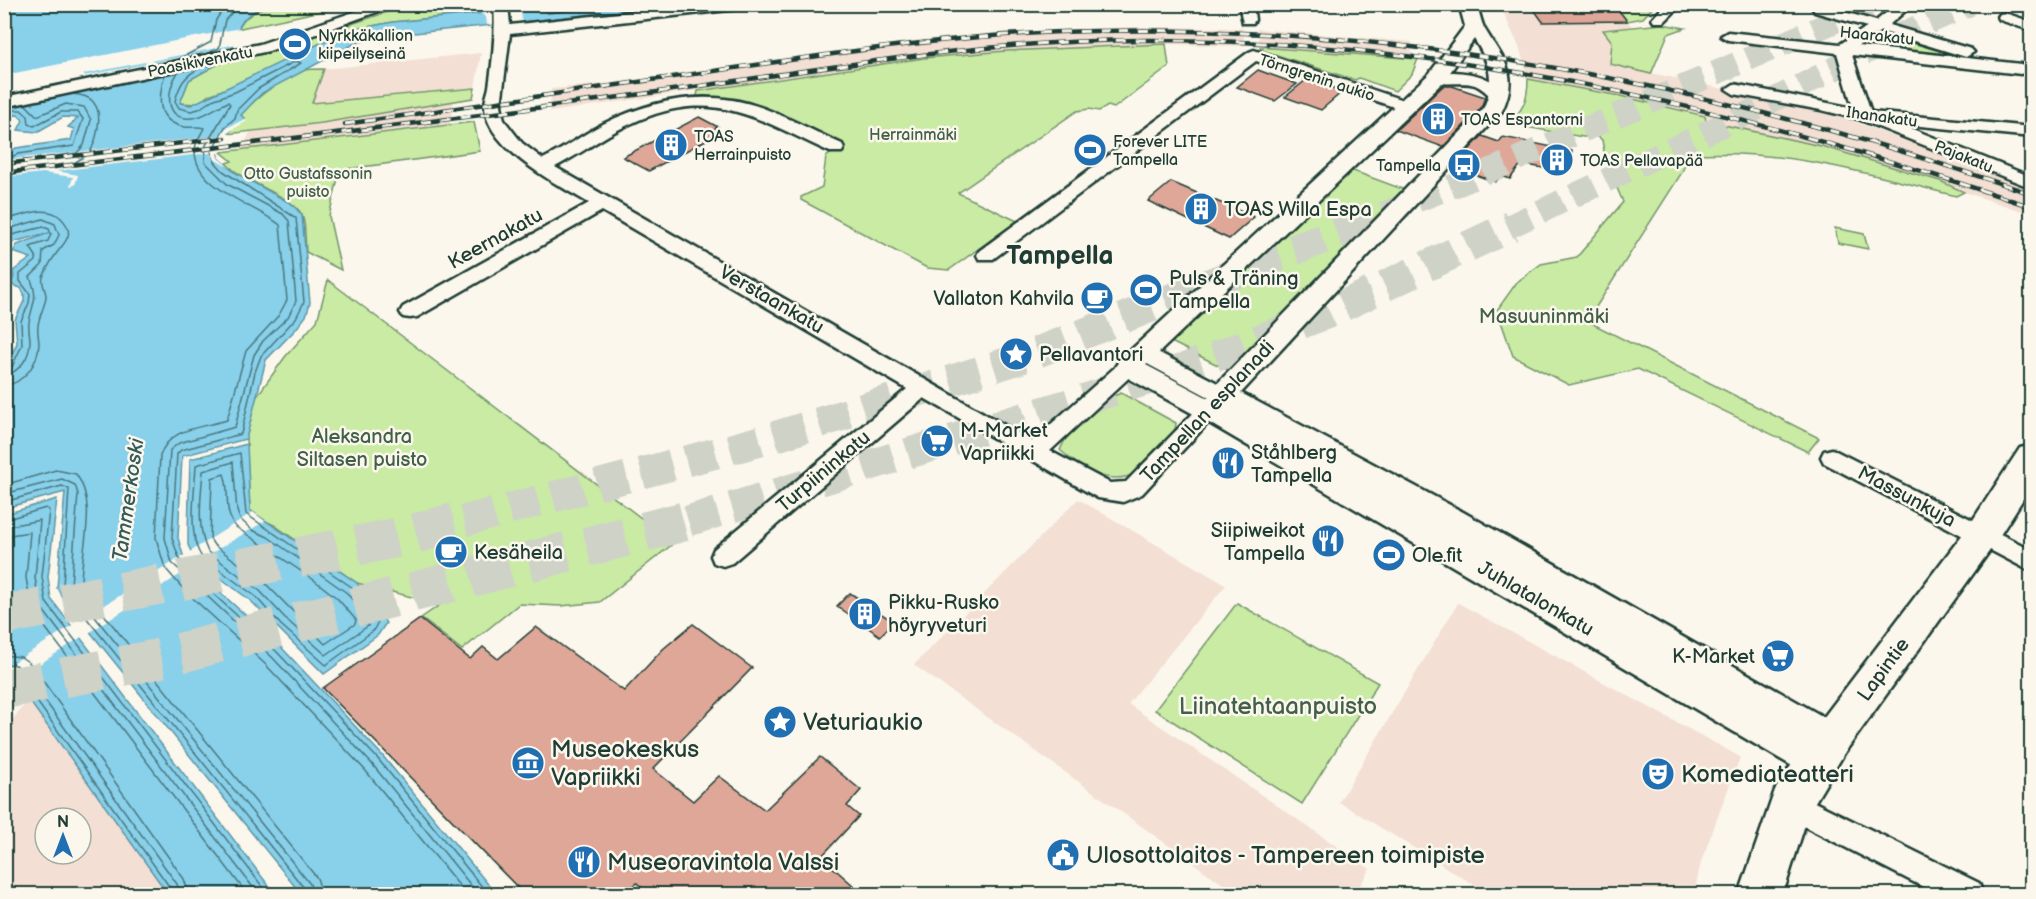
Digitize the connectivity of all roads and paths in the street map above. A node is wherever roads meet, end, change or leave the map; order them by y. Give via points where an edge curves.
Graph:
1 (392, 4) edge
2 (747, 4) edge
3 (1246, 4) edge
4 (1468, 4) edge
5 (1675, 4) edge
6 (1906, 4) edge
7 (1820, 9) dead end
8 (502, 17) edge
9 (2005, 17) dead end
10 (1659, 19) dead end
11 (1248, 20) dead end
12 (1474, 26) junction
13 (1879, 26) junction
14 (2031, 27) edge
15 (1728, 36) dead end
16 (1844, 49) junction
17 (2026, 70) edge
18 (1436, 78) junction
19 (1734, 88) dead end
20 (1499, 96) junction
21 (4, 102) edge
22 (1399, 104) junction
23 (1864, 116) junction
24 (2031, 132) edge
25 (836, 148) dead end
26 (543, 166) junction
27 (2031, 183) edge
28 (602, 203) junction
29 (986, 255) dead end
30 (410, 312) dead end
31 (1136, 360) junction
32 (923, 387) junction
33 (1216, 402) junction
34 (1034, 452) junction
35 (1832, 457) dead end
36 (2031, 457) edge
37 (1981, 536) junction
38 (723, 556) dead end
39 (2031, 561) edge
40 (1824, 750) junction
41 (1790, 804) junction
42 (1761, 894) edge
43 (1968, 894) edge

1 - 21 street, Paasikivenkatu via 264,48
2 - 8 street
3 - 11 street
4 - 12 street
5 - 10 street
6 - 13 street
7 - 13 street
8 - 26 street, Verstaankatu via 494,117 523,153
9 - 14 street
12 - 18 street
12 - 20 street via 1501,75
13 - 16 street
13 - 17 street
15 - 16 street, Haarakatu
16 - 17 street, Haarakatu
16 - 23 street
18 - 20 street via 1470,79 1490,86
18 - 22 street
19 - 23 street, Ihanakatu
20 - 33 street, Tampellan esplanadi via 1482,123
22 - 29 street, Törngrenin aukio via 1254,55
22 - 31 street
23 - 24 street, Ihanakatu
23 - 27 street, Pajakatu
25 - 26 street via 751,109 712,102 665,107 634,116
26 - 28 street, Verstaankatu
28 - 30 street, Keernakatu
28 - 32 street, Verstaankatu
31 - 33 street, Juhlatalonkatu
31 - 34 street
32 - 34 street, Verstaankatu
32 - 38 street, Turpiininkatu
33 - 34 street, Tampellan esplanadi via 1134,489 1123,493 1106,492
33 - 40 street, Juhlatalonkatu via 1452,520
35 - 37 street, Massunkuja
36 - 37 main road, Lapintie
37 - 39 street, Massunkuja
37 - 40 main road, Lapintie
40 - 41 main road, Lapintie
41 - 42 main road, Lapintie
41 - 43 street

